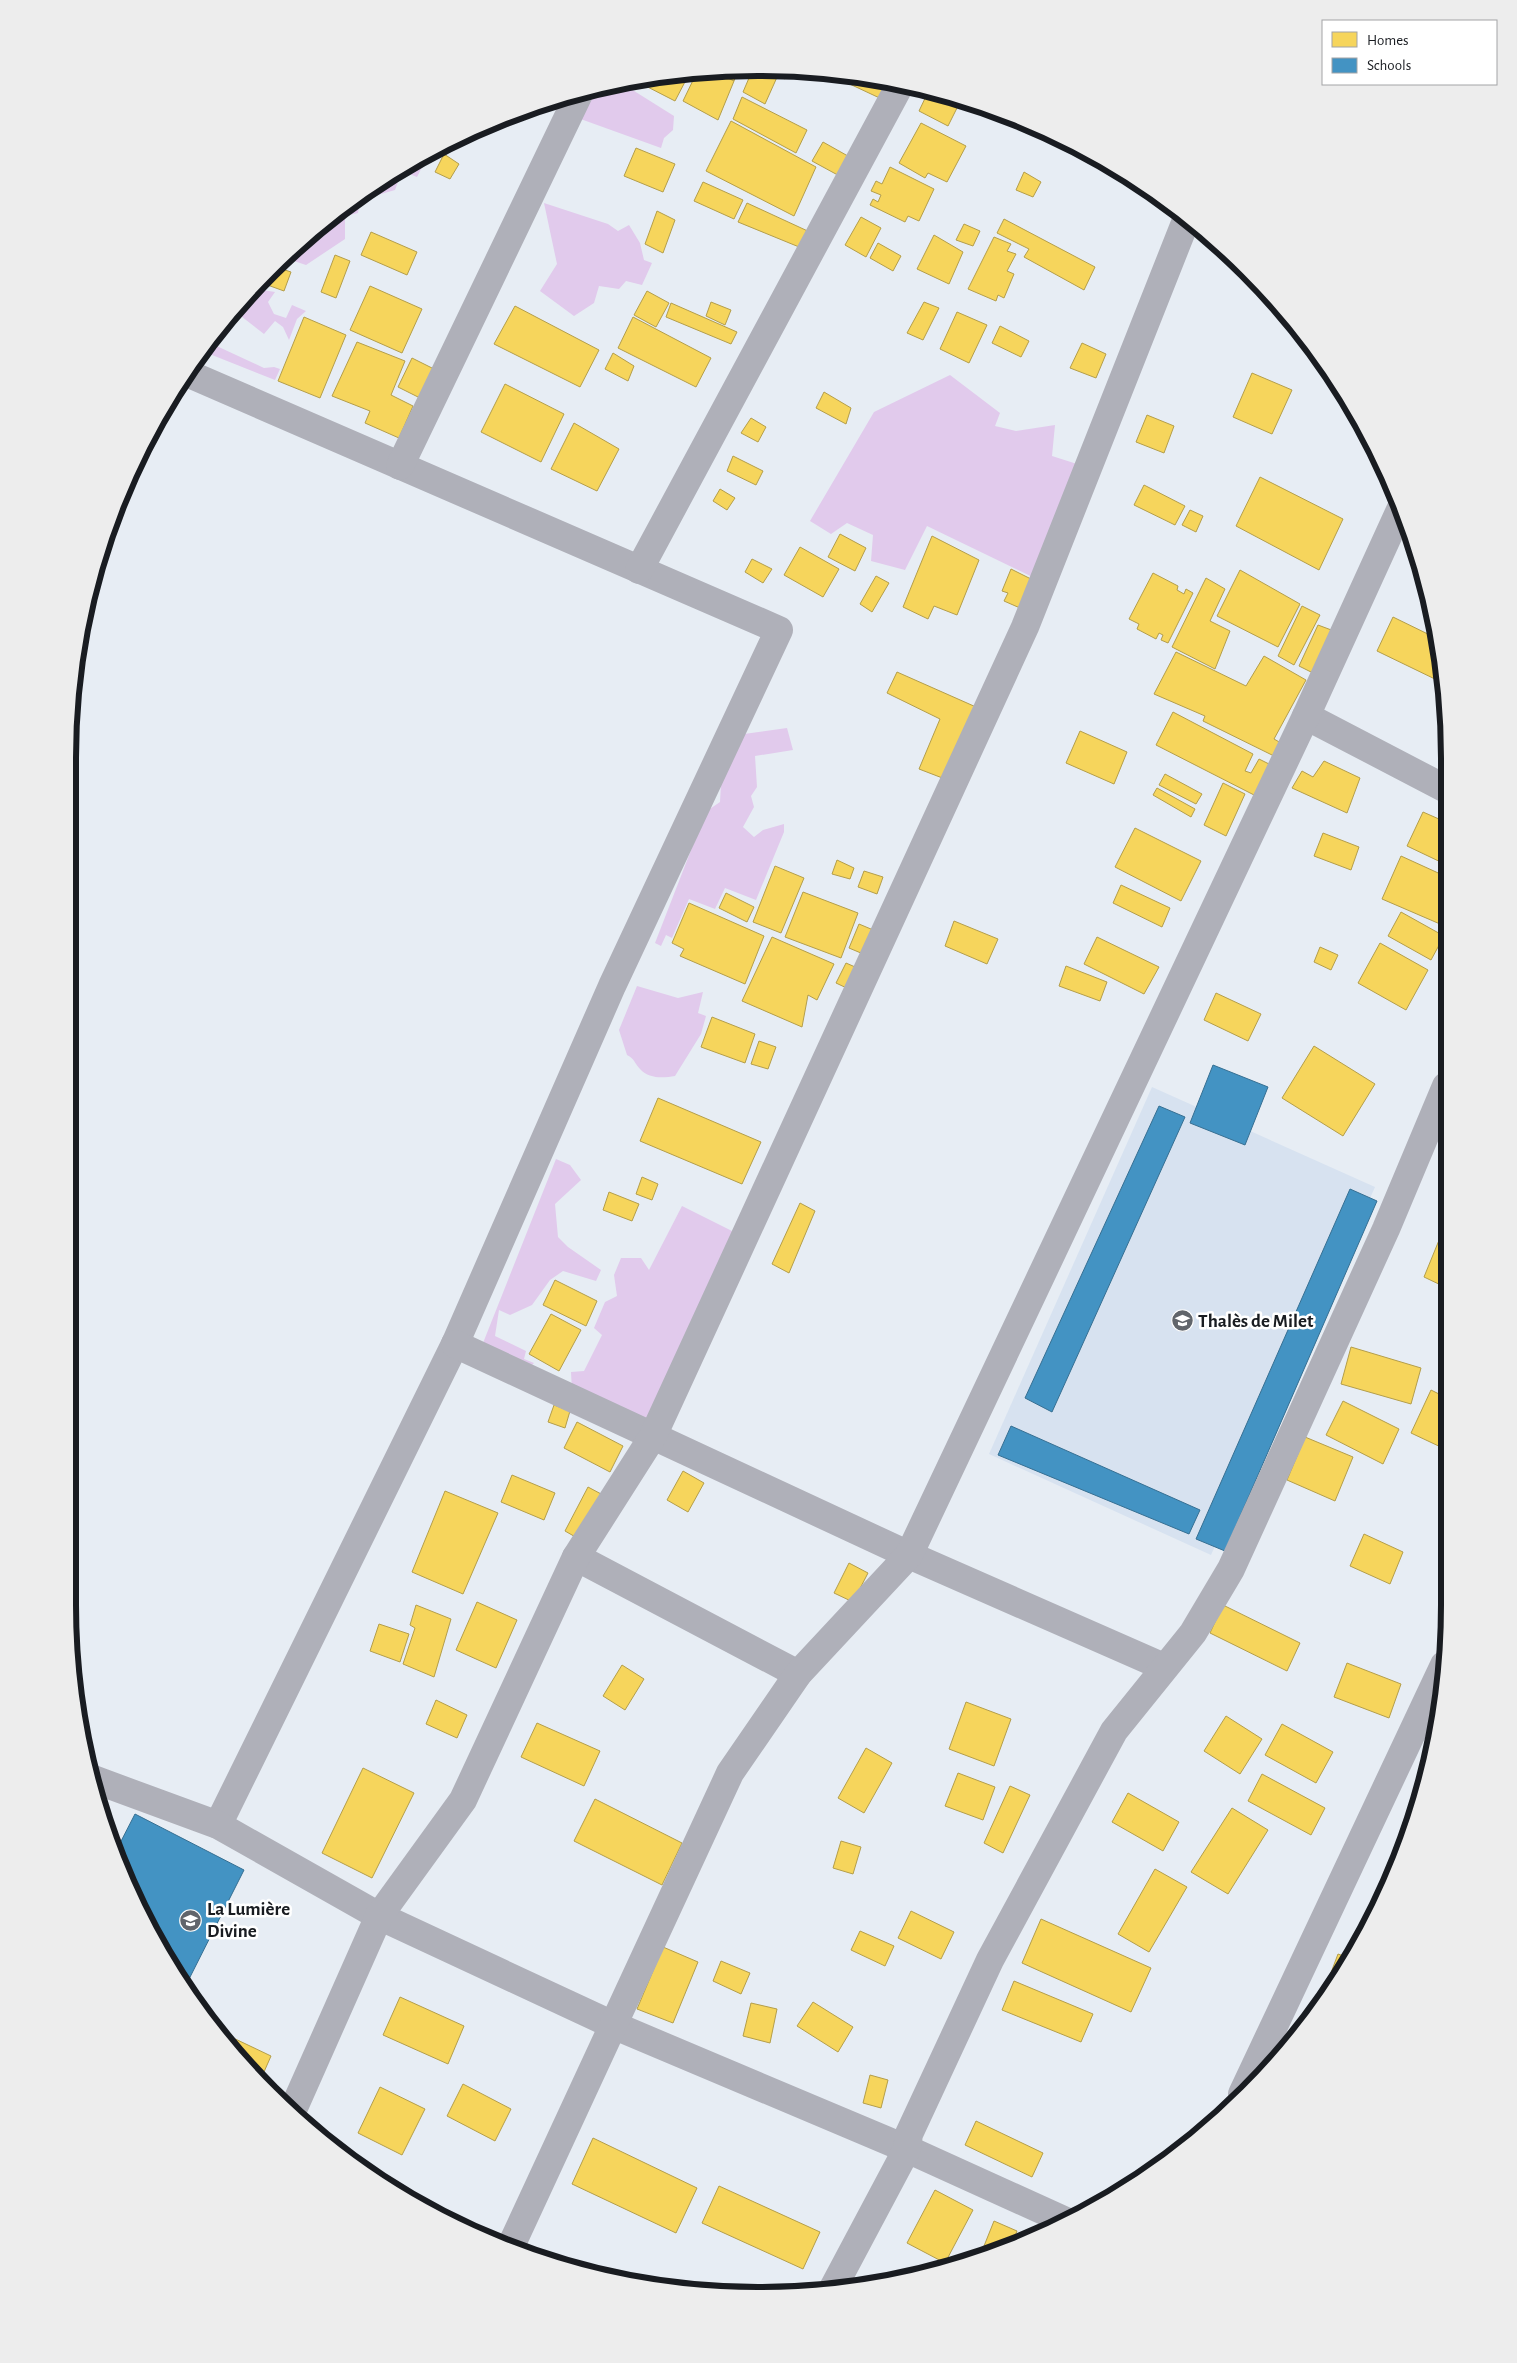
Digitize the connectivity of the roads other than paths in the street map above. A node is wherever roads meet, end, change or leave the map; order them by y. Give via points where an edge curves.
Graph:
1 (897, 90) edge
2 (576, 101) edge
3 (1184, 226) edge
4 (193, 376) edge
5 (400, 466) junction
6 (1397, 517) edge
7 (639, 570) junction
8 (1306, 716) junction
9 (1441, 786) edge
10 (1441, 1098) edge
11 (455, 1344) junction
12 (654, 1436) junction
13 (909, 1555) junction
14 (576, 1557) junction
15 (1164, 1667) junction
16 (798, 1674) junction
17 (1436, 1682) edge
18 (99, 1781) edge
19 (218, 1825) junction
20 (379, 1916) junction
21 (613, 2025) junction
22 (1250, 2077) edge
23 (295, 2105) edge
24 (907, 2149) junction
25 (1057, 2217) edge
26 (513, 2241) edge
27 (836, 2282) edge

1 - 7 street
2 - 5 street
3 - 12 street via 1025,626
4 - 5 street
5 - 7 street
6 - 8 street
7 - 11 street via 779,630 612,986
8 - 9 street
8 - 13 street
10 - 15 street via 1386,1229 1231,1569 1193,1634
11 - 12 street
11 - 19 street
12 - 13 street
12 - 14 street
13 - 15 street
13 - 16 street
14 - 16 street
14 - 20 street via 463,1800
15 - 24 street via 1114,1731 990,1960 909,2134
16 - 21 street via 730,1773
17 - 22 street
18 - 19 street
19 - 20 street
20 - 21 street
20 - 23 street
21 - 24 street
21 - 26 street
24 - 25 street
24 - 27 street

